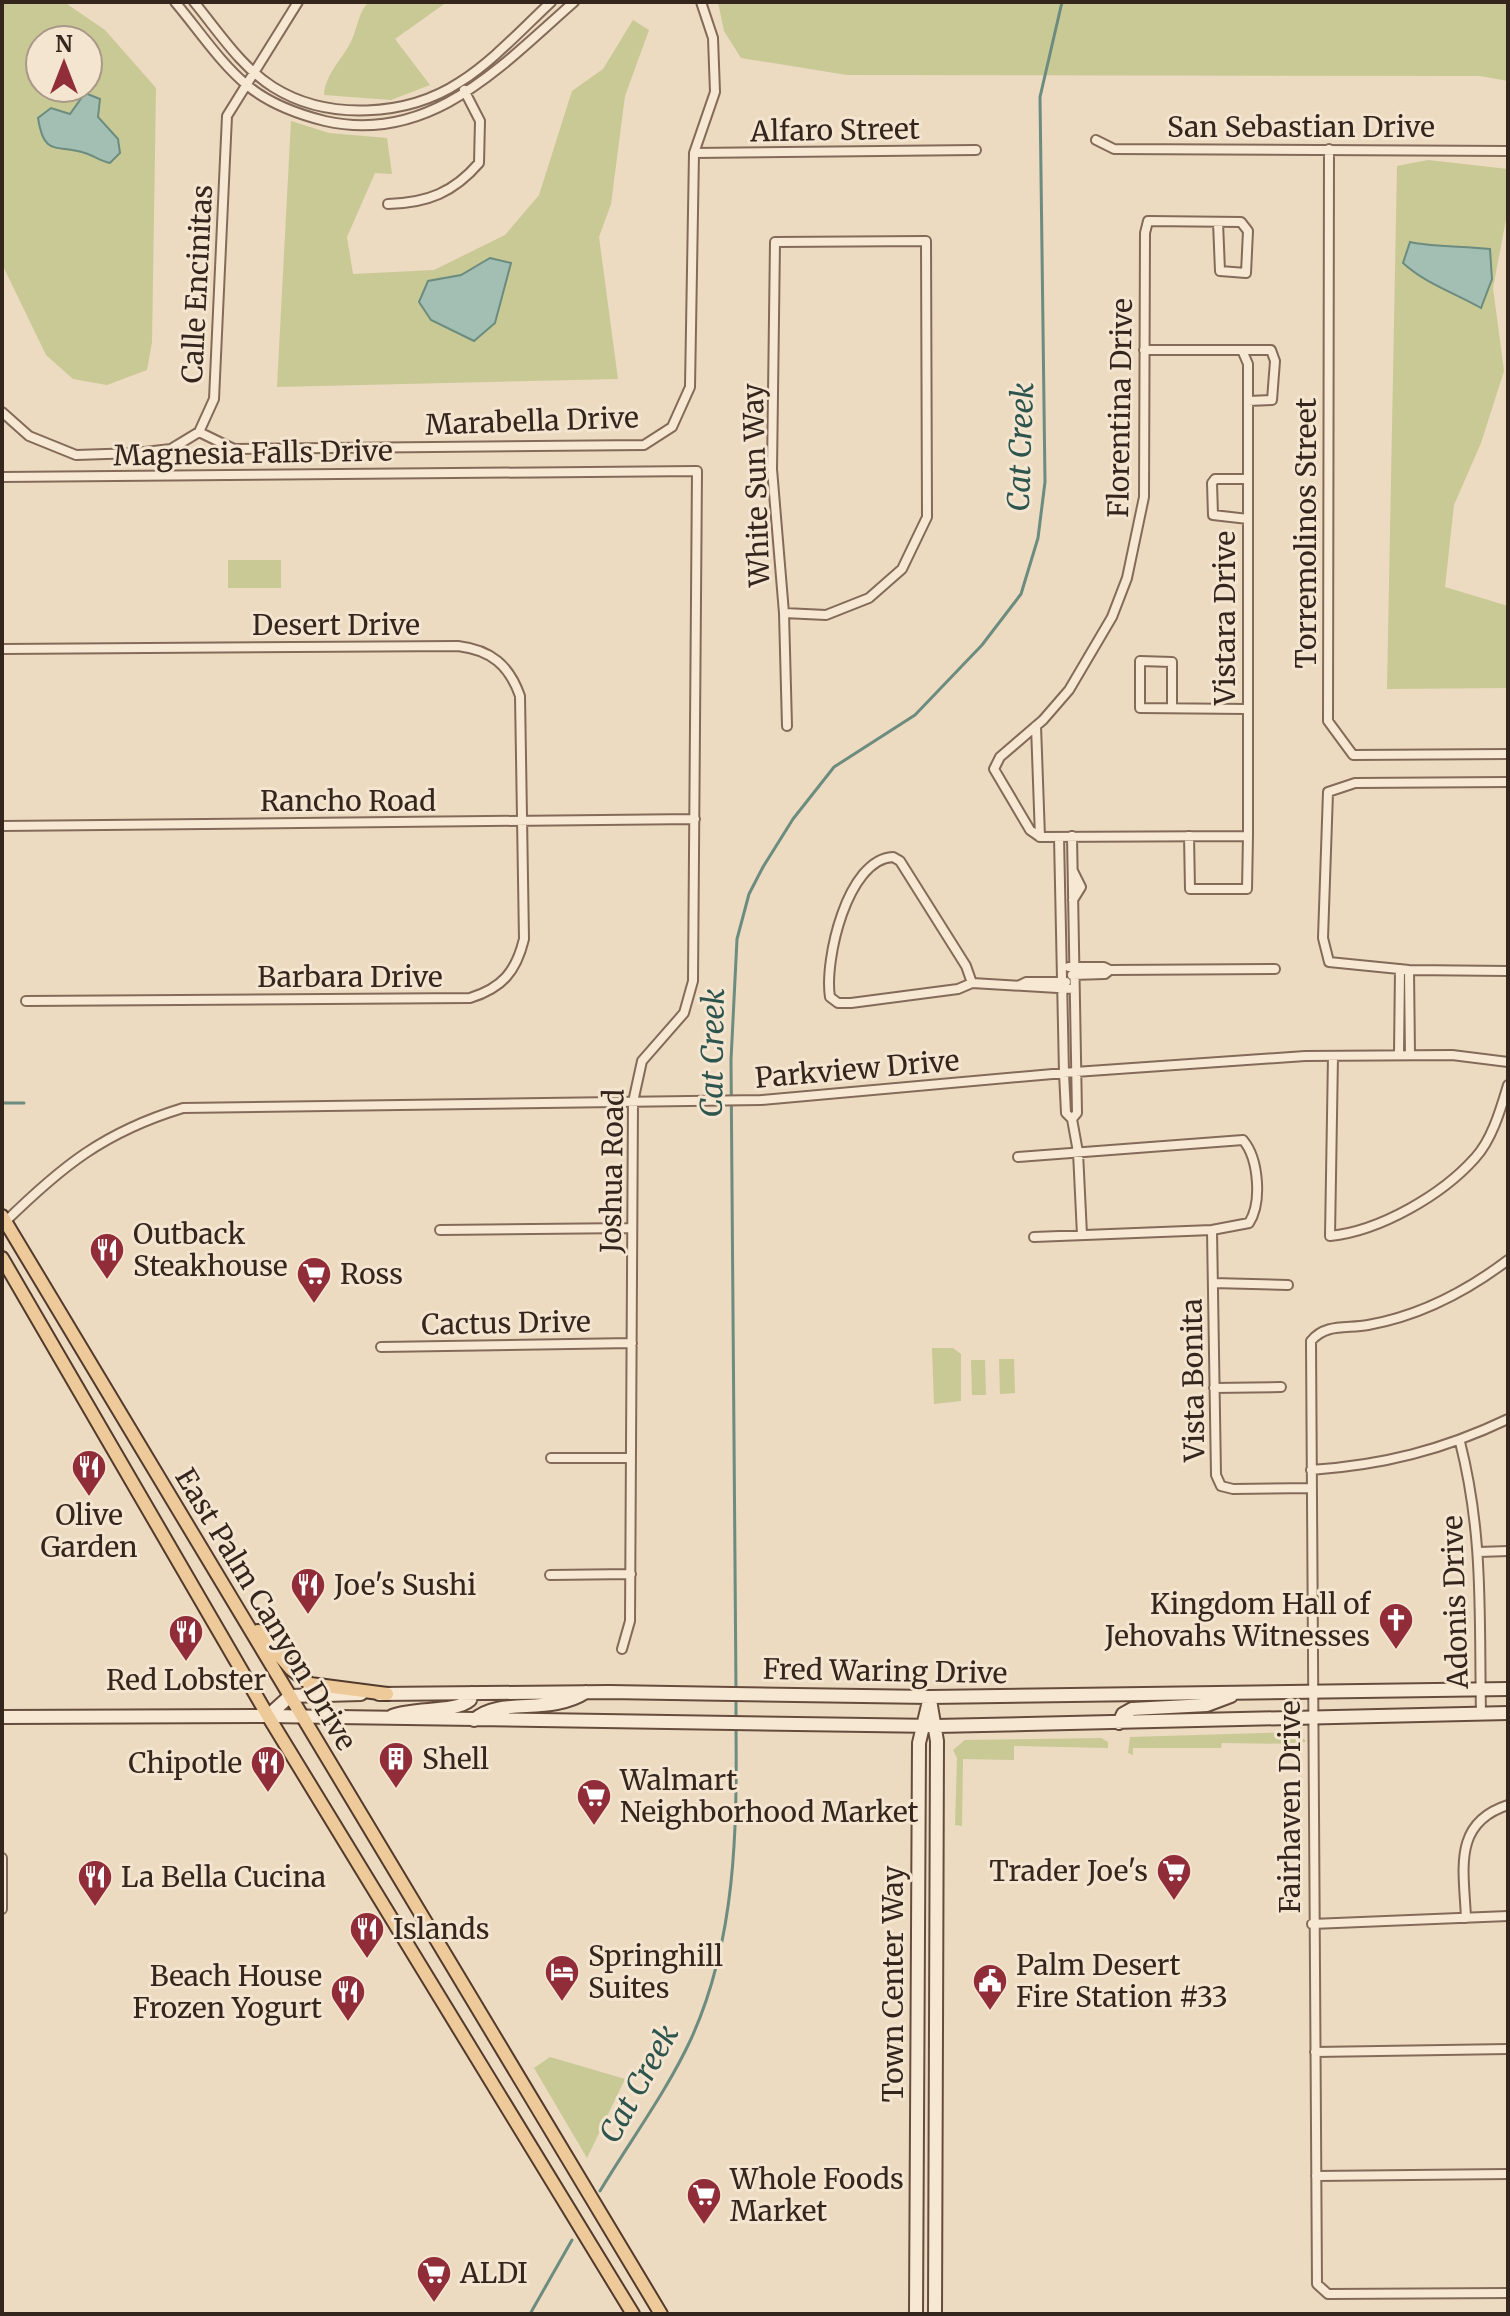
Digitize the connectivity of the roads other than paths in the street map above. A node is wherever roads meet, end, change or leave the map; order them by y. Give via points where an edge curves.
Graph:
1 (175, 2) edge
2 (194, 2) edge
3 (298, 2) edge
4 (551, 2) edge
5 (574, 2) edge
6 (701, 2) edge
7 (253, 70) junction
8 (460, 82) junction
9 (245, 84) junction
10 (466, 94) junction
11 (1096, 140) dead end
12 (1329, 149) junction
13 (976, 150) dead end
14 (1508, 151) edge
15 (694, 153) junction
16 (388, 204) dead end
17 (1218, 222) junction
18 (1144, 350) junction
19 (1242, 350) junction
20 (1248, 401) junction
21 (2, 412) edge
22 (199, 432) junction
23 (697, 471) joint
24 (2, 477) edge
25 (1248, 479) junction
26 (1248, 519) junction
27 (784, 613) junction
28 (2, 649) edge
29 (1172, 708) junction
30 (1247, 709) junction
31 (787, 726) dead end
32 (1036, 726) junction
33 (1508, 754) edge
34 (1508, 782) edge
35 (695, 819) junction
36 (522, 821) junction
37 (2, 826) edge
38 (1072, 836) junction
39 (1189, 836) junction
40 (1248, 836) junction
41 (1040, 837) junction
42 (1059, 837) junction
43 (1073, 871) junction
44 (1060, 872) junction
45 (1061, 915) junction
46 (1073, 916) junction
47 (1275, 969) dead end
48 (1404, 969) junction
49 (1508, 971) edge
50 (1063, 978) junction
51 (1074, 978) junction
52 (972, 983) junction
53 (26, 1001) dead end
54 (1399, 1054) junction
55 (1410, 1054) junction
56 (1333, 1056) junction
57 (1508, 1062) edge
58 (1075, 1072) junction
59 (1064, 1073) junction
60 (1508, 1085) edge
61 (633, 1102) junction
62 (1072, 1119) junction
63 (1078, 1152) junction
64 (1018, 1157) dead end
65 (3, 1221) edge
66 (632, 1228) junction
67 (440, 1230) dead end
68 (1212, 1230) junction
69 (1082, 1235) junction
70 (1034, 1237) dead end
71 (2, 1258) edge
72 (1508, 1260) edge
73 (1213, 1283) junction
74 (1288, 1285) dead end
75 (632, 1343) junction
76 (381, 1347) dead end
77 (1281, 1387) dead end
78 (1214, 1388) junction
79 (1508, 1419) edge
80 (1460, 1442) junction
81 (551, 1458) dead end
82 (629, 1458) junction
83 (1311, 1470) junction
84 (1312, 1488) junction
85 (1508, 1551) edge
86 (1479, 1552) junction
87 (631, 1574) junction
88 (550, 1575) dead end
89 (246, 1620) junction
90 (622, 1649) dead end
91 (1508, 1689) edge
92 (1480, 1690) junction
93 (1312, 1691) junction
94 (586, 1692) junction
95 (472, 1693) junction
96 (1242, 1693) junction
97 (387, 1694) junction
98 (290, 1696) junction
99 (930, 1697) junction
100 (1481, 1713) junction
101 (1508, 1713) edge
102 (268, 1716) junction
103 (1312, 1716) junction
104 (2, 1717) edge
105 (303, 1718) junction
106 (386, 1718) junction
107 (474, 1720) junction
108 (1119, 1723) junction
109 (921, 1726) junction
110 (936, 1726) junction
111 (1508, 1805) edge
112 (2, 1858) edge
113 (2, 1909) edge
114 (1508, 1916) edge
115 (1466, 1918) junction
116 (1312, 1924) junction
117 (1508, 2049) edge
118 (1315, 2052) junction
119 (1508, 2174) edge
120 (1316, 2176) junction
121 (618, 2289) junction
122 (1508, 2293) edge
123 (633, 2314) edge
124 (642, 2314) edge
125 (661, 2314) edge
126 (916, 2314) edge
127 (935, 2314) edge

1 - 9 street
2 - 7 street
3 - 7 street, Calle Encinitas
4 - 8 street
5 - 10 street
6 - 15 street, Marabella Drive via 713,38 715,92
7 - 8 street via 298,99 358,110 422,100
7 - 9 street, Calle Encinitas
8 - 10 street
9 - 10 street via 297,112 361,125 424,116
9 - 22 street, Calle Encinitas via 227,116 214,399
10 - 16 street via 480,121 479,163 460,185 411,203
11 - 12 street, San Sebastian Drive via 1114,149
12 - 14 street, San Sebastian Drive
12 - 33 street, Torremolinos Street via 1328,721 1353,755
13 - 15 street, Alfaro Street
15 - 22 street, Marabella Drive via 690,387 672,427 644,445 234,449
17 - 17 street via 1245,225 1246,273 1220,271
17 - 18 street, Florentina Drive via 1148,221
18 - 19 street
18 - 32 street, Florentina Drive via 1144,497 1127,578 1093,655
19 - 20 street, Vistara Drive via 1248,364
19 - 20 street via 1271,350 1275,361 1272,400
20 - 25 street, Vistara Drive
21 - 22 street via 29,436 76,455 171,449
23 - 24 street, Magnesia Falls Drive
23 - 35 street, Joshua Road
25 - 26 street, Vistara Drive
25 - 26 street via 1212,483 1213,515
26 - 30 street, Vistara Drive
27 - 27 street, White Sun Way via 772,469 775,242 926,241 927,517 902,569 869,598 826,615
27 - 31 street, White Sun Way
28 - 36 street, Desert Drive via 479,649 498,659 520,696
29 - 29 street via 1140,708 1140,661 1172,662
29 - 30 street
30 - 40 street, Vistara Drive
32 - 41 street
32 - 41 street, Florentina Drive via 1000,757 994,769 1030,830
34 - 48 street via 1355,783 1328,792 1323,938 1329,962
35 - 36 street, Rancho Road
35 - 61 street, Joshua Road via 693,981 684,1013 642,1061
36 - 37 street, Rancho Road
36 - 53 street, Barbara Drive via 524,939 507,979 490,992 470,998
38 - 39 street
38 - 42 street
38 - 43 street
39 - 40 street
39 - 40 street, Vistara Drive via 1190,889 1247,889
41 - 42 street
42 - 44 street
43 - 44 street
43 - 46 street
44 - 45 street
45 - 46 street
45 - 50 street
46 - 51 street
47 - 51 street via 1110,970
48 - 49 street
48 - 54 street
48 - 55 street
50 - 51 street
50 - 51 street
50 - 52 street via 1042,985
50 - 59 street
51 - 58 street
52 - 52 street via 900,861 879,861 845,905 836,929 830,997 851,1003
54 - 55 street, Parkview Drive
54 - 56 street, Parkview Drive
55 - 57 street, Parkview Drive
56 - 58 street, Parkview Drive
56 - 60 street via 1330,1236 1395,1219 1477,1157
58 - 59 street, Parkview Drive
58 - 62 street via 1077,1113
59 - 61 street, Parkview Drive via 761,1100
59 - 62 street via 1066,1113
61 - 65 street, Parkview Drive via 183,1108 95,1144
61 - 66 street, Joshua Road
62 - 63 street
63 - 64 street
63 - 68 street via 1243,1140 1254,1167 1256,1212 1249,1223
63 - 69 street
65 - 89 main road, East Palm Canyon Drive
66 - 67 street
66 - 75 street, Joshua Road
68 - 69 street
68 - 73 street, Vista Bonita
69 - 70 street
71 - 102 main road, East Palm Canyon Drive
72 - 83 street, Fairhaven Drive via 1427,1308 1318,1332 1311,1341
73 - 74 street
73 - 78 street, Vista Bonita
75 - 76 street, Cactus Drive
75 - 82 street, Joshua Road
77 - 78 street
78 - 84 street, Vista Bonita via 1216,1475 1221,1486
79 - 80 street
80 - 83 street via 1387,1463
80 - 86 street, Adonis Drive via 1474,1496
81 - 82 street
82 - 87 street, Joshua Road
83 - 84 street, Fairhaven Drive
84 - 93 street, Fairhaven Drive
85 - 86 street
86 - 92 street, Adonis Drive
87 - 88 street
87 - 90 street, Joshua Road via 630,1621
89 - 97 main road via 310,1684
89 - 98 main road, East Palm Canyon Drive
91 - 92 main road, Fred Waring Drive
92 - 93 main road, Fred Waring Drive
92 - 100 street, Adonis Drive
93 - 96 main road, Fred Waring Drive
93 - 103 street, Fairhaven Drive
94 - 95 main road, Fred Waring Drive
94 - 99 main road, Fred Waring Drive
94 - 107 main road via 556,1705 484,1710
95 - 97 main road, Fred Waring Drive
95 - 106 main road via 466,1705 413,1708
96 - 99 main road, Fred Waring Drive
96 - 108 main road via 1207,1705 1132,1709
97 - 98 main road, Fred Waring Drive
98 - 102 main road
98 - 105 main road, East Palm Canyon Drive
99 - 109 main road, Town Center Way
99 - 110 main road, Town Center Way
100 - 101 main road, Fred Waring Drive
100 - 103 main road, Fred Waring Drive
102 - 104 main road, Fred Waring Drive
102 - 105 main road, Fred Waring Drive
102 - 121 main road, East Palm Canyon Drive
103 - 108 main road, Fred Waring Drive
103 - 116 street, Fairhaven Drive
105 - 106 main road, Fred Waring Drive
105 - 125 main road, East Palm Canyon Drive
106 - 107 main road, Fred Waring Drive
107 - 109 main road, Fred Waring Drive
108 - 110 main road, Fred Waring Drive
109 - 110 main road, Fred Waring Drive
109 - 126 main road, Town Center Way
110 - 127 main road, Town Center Way
111 - 115 street via 1477,1821 1463,1848
112 - 113 street
114 - 115 street
115 - 116 street
116 - 118 street, Fairhaven Drive
117 - 118 street
118 - 120 street, Fairhaven Drive
119 - 120 street
120 - 122 street, Fairhaven Drive via 1317,2284 1328,2294
121 - 123 main road, East Palm Canyon Drive
121 - 124 main road

